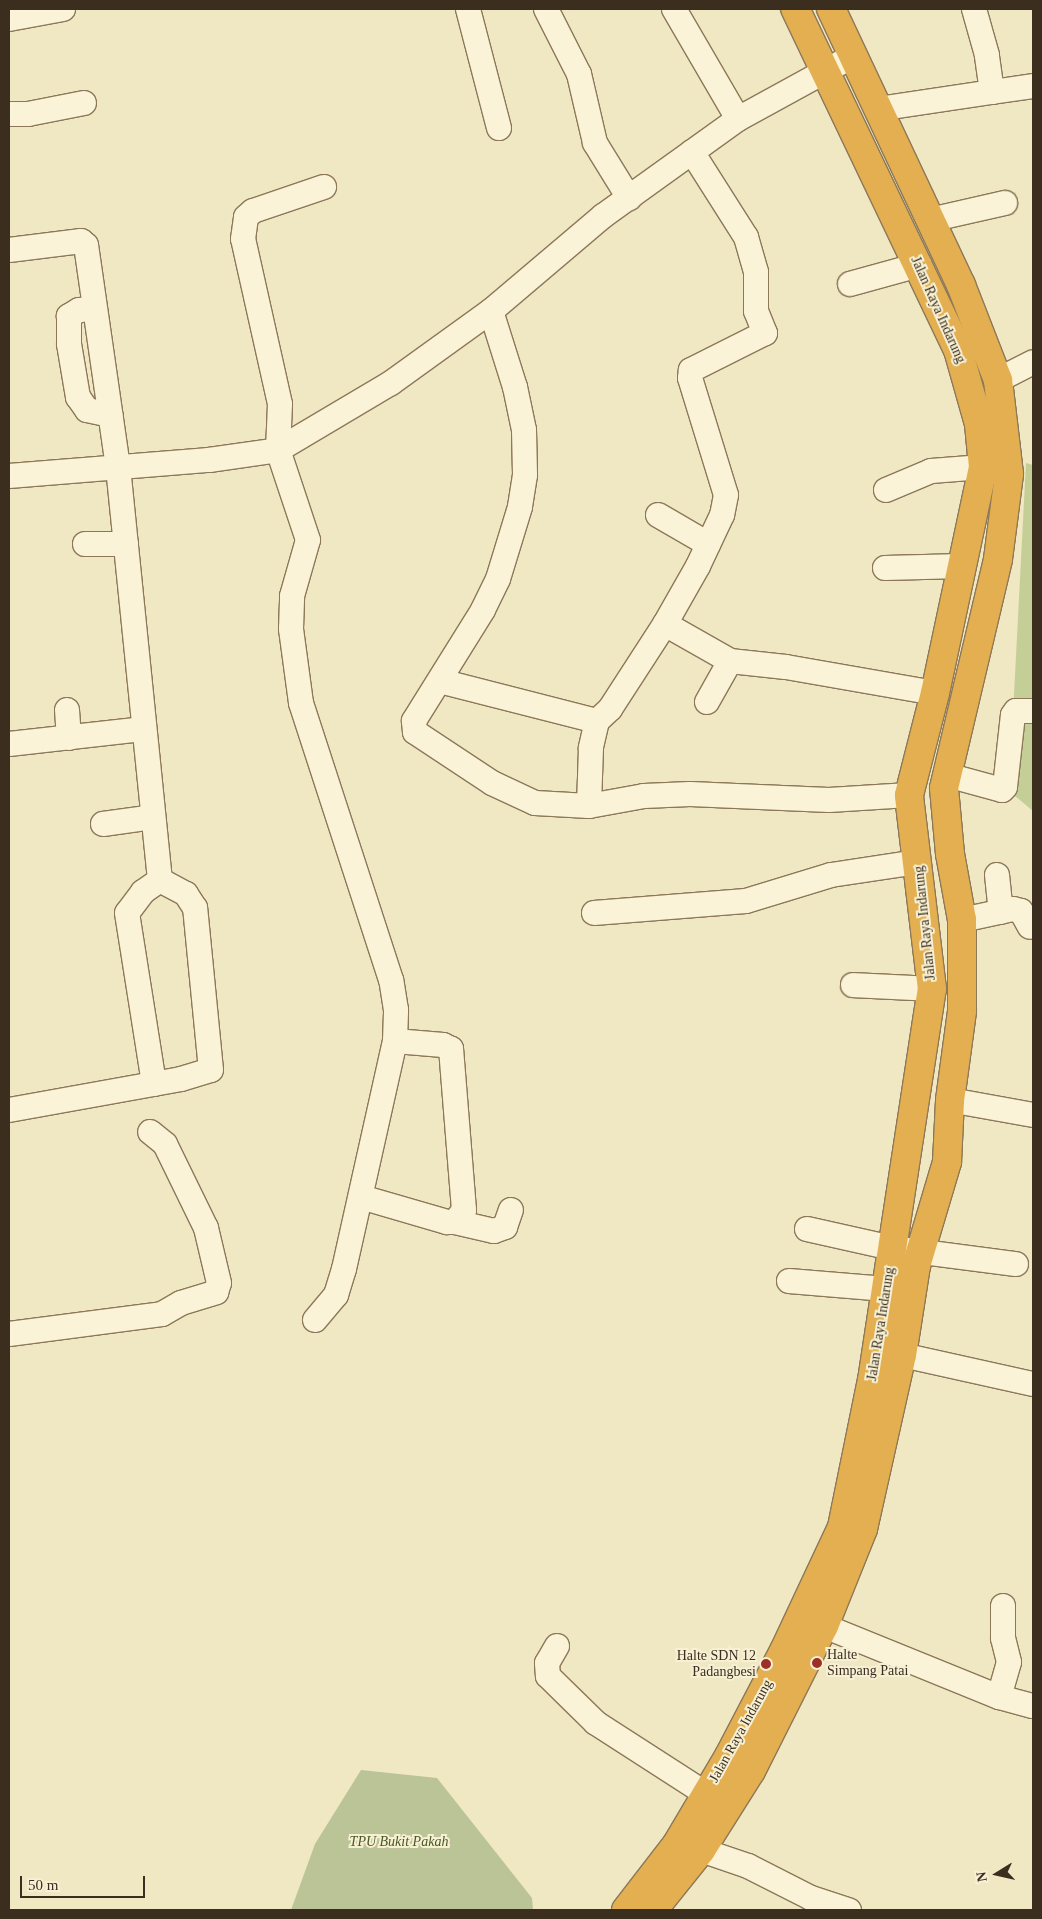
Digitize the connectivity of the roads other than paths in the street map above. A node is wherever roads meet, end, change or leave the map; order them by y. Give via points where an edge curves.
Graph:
1 (63, 9) edge
2 (468, 9) edge
3 (546, 9) edge
4 (674, 9) edge
5 (795, 9) edge
6 (831, 9) edge
7 (974, 9) edge
8 (9, 19) edge
9 (853, 56) junction
10 (823, 70) junction
11 (1033, 86) edge
12 (992, 92) junction
13 (84, 103) dead end
14 (878, 109) junction
15 (9, 114) edge
16 (738, 119) junction
17 (499, 128) dead end
18 (692, 152) junction
19 (324, 187) dead end
20 (629, 198) junction
21 (1005, 203) dead end
22 (930, 220) junction
23 (9, 250) edge
24 (918, 265) junction
25 (850, 284) dead end
26 (491, 311) junction
27 (1033, 362) edge
28 (998, 380) junction
29 (278, 450) junction
30 (118, 467) junction
31 (982, 467) junction
32 (9, 476) edge
33 (886, 490) dead end
34 (658, 515) dead end
35 (85, 544) dead end
36 (126, 544) junction
37 (708, 544) junction
38 (962, 566) junction
39 (885, 568) dead end
40 (665, 624) junction
41 (730, 661) junction
42 (440, 681) junction
43 (935, 693) junction
44 (707, 702) dead end
45 (66, 710) dead end
46 (1033, 711) edge
47 (598, 721) junction
48 (142, 729) junction
49 (70, 738) junction
50 (9, 744) edge
51 (947, 775) junction
52 (909, 795) junction
53 (589, 806) junction
54 (153, 817) junction
55 (102, 824) dead end
56 (918, 862) junction
57 (998, 875) dead end
58 (160, 880) junction
59 (1002, 912) junction
60 (594, 913) dead end
61 (962, 920) junction
62 (1030, 927) dead end
63 (853, 985) dead end
64 (932, 989) junction
65 (395, 1041) junction
66 (154, 1084) junction
67 (950, 1100) junction
68 (9, 1110) edge
69 (1033, 1114) edge
70 (150, 1132) dead end
71 (360, 1197) junction
72 (511, 1210) dead end
73 (455, 1222) junction
74 (807, 1229) dead end
75 (892, 1248) junction
76 (920, 1250) junction
77 (1016, 1264) dead end
78 (789, 1281) dead end
79 (886, 1289) junction
80 (315, 1320) dead end
81 (9, 1334) edge
82 (902, 1355) junction
83 (1033, 1384) edge
84 (1003, 1606) dead end
85 (824, 1626) junction
86 (557, 1646) dead end
87 (999, 1697) junction
88 (1033, 1706) edge
89 (740, 1763) junction
90 (706, 1794) junction
91 (701, 1850) junction
92 (626, 1910) edge
93 (653, 1910) edge
94 (849, 1910) edge

1 - 8 street
2 - 17 street
3 - 20 street via 579,74 595,144
4 - 16 street
5 - 10 highway, Jalan Raya Indarung
6 - 9 highway, Jalan Raya Indarung
7 - 12 street via 987,55
9 - 10 street
9 - 14 highway, Jalan Raya Indarung
10 - 16 street
10 - 24 highway, Jalan Raya Indarung
11 - 12 street
12 - 14 street
13 - 15 street via 28,114
14 - 22 highway, Jalan Raya Indarung
16 - 18 street
18 - 20 street
18 - 37 street via 750,246 756,272 756,311 765,333 692,370 690,378 726,495 722,515
19 - 29 street via 253,211 244,226 243,239 280,404
20 - 26 street via 603,216
21 - 22 street
22 - 28 highway, Jalan Raya Indarung via 961,285
23 - 30 street via 84,242
24 - 25 street
24 - 31 highway, Jalan Raya Indarung via 958,350 979,424
26 - 29 street via 391,383
26 - 42 street via 515,386 524,430 525,475 520,507 498,579
27 - 28 street
28 - 51 highway, Jalan Raya Indarung via 1008,474 998,559
29 - 30 street via 208,460
29 - 65 street via 308,540 292,604 292,647 301,703 391,980 396,1010
30 - 32 street
30 - 36 street
31 - 33 street via 931,471
31 - 38 highway, Jalan Raya Indarung
34 - 37 street
35 - 36 street
36 - 48 street
37 - 40 street
38 - 39 street
38 - 43 highway, Jalan Raya Indarung
40 - 41 street
40 - 47 street via 610,709
41 - 43 street via 786,667
41 - 44 street
42 - 47 street
42 - 53 street via 414,722 415,732 492,783 535,803
43 - 52 highway, Jalan Raya Indarung
45 - 49 street
46 - 51 street via 1016,711 1013,715 1005,787 1002,790
47 - 53 street via 591,748
48 - 49 street
48 - 54 street
49 - 50 street
51 - 61 highway, Jalan Raya Indarung via 944,788 950,854
52 - 53 street via 829,800 690,794 644,796
52 - 56 highway, Jalan Raya Indarung
54 - 55 street
54 - 58 street
56 - 60 street via 831,876 739,902
56 - 64 highway, Jalan Raya Indarung
57 - 59 street
58 - 66 street via 143,892 127,913
58 - 66 street via 186,894 195,908 212,1068 209,1072
59 - 61 street
59 - 62 street via 1021,911
61 - 67 highway, Jalan Raya Indarung via 962,1011
63 - 64 street
64 - 75 highway, Jalan Raya Indarung
65 - 71 street
65 - 73 street via 444,1045 451,1049 464,1210
66 - 68 street
67 - 69 street
67 - 76 highway, Jalan Raya Indarung via 947,1162
70 - 81 street via 165,1144 206,1228 219,1283 216,1292 181,1303 162,1314
71 - 73 street via 435,1220
71 - 80 street via 336,1295
72 - 73 street via 505,1227 494,1231
74 - 75 street
75 - 76 street
75 - 79 highway, Jalan Raya Indarung
76 - 77 street
76 - 82 highway, Jalan Raya Indarung
78 - 79 street
79 - 89 highway, Jalan Raya Indarung via 858,1460 842,1527 784,1651
82 - 83 street
82 - 85 highway, Jalan Raya Indarung via 863,1529
84 - 87 street via 1003,1638 1009,1662
85 - 87 street
85 - 89 highway, Jalan Raya Indarung
86 - 90 street via 547,1663 548,1676 596,1723
87 - 88 street
89 - 90 highway, Jalan Raya Indarung
89 - 91 highway, Jalan Raya Indarung
90 - 92 highway, Jalan Raya Indarung via 677,1844
91 - 93 highway, Jalan Raya Indarung
91 - 94 street via 748,1866 811,1898

